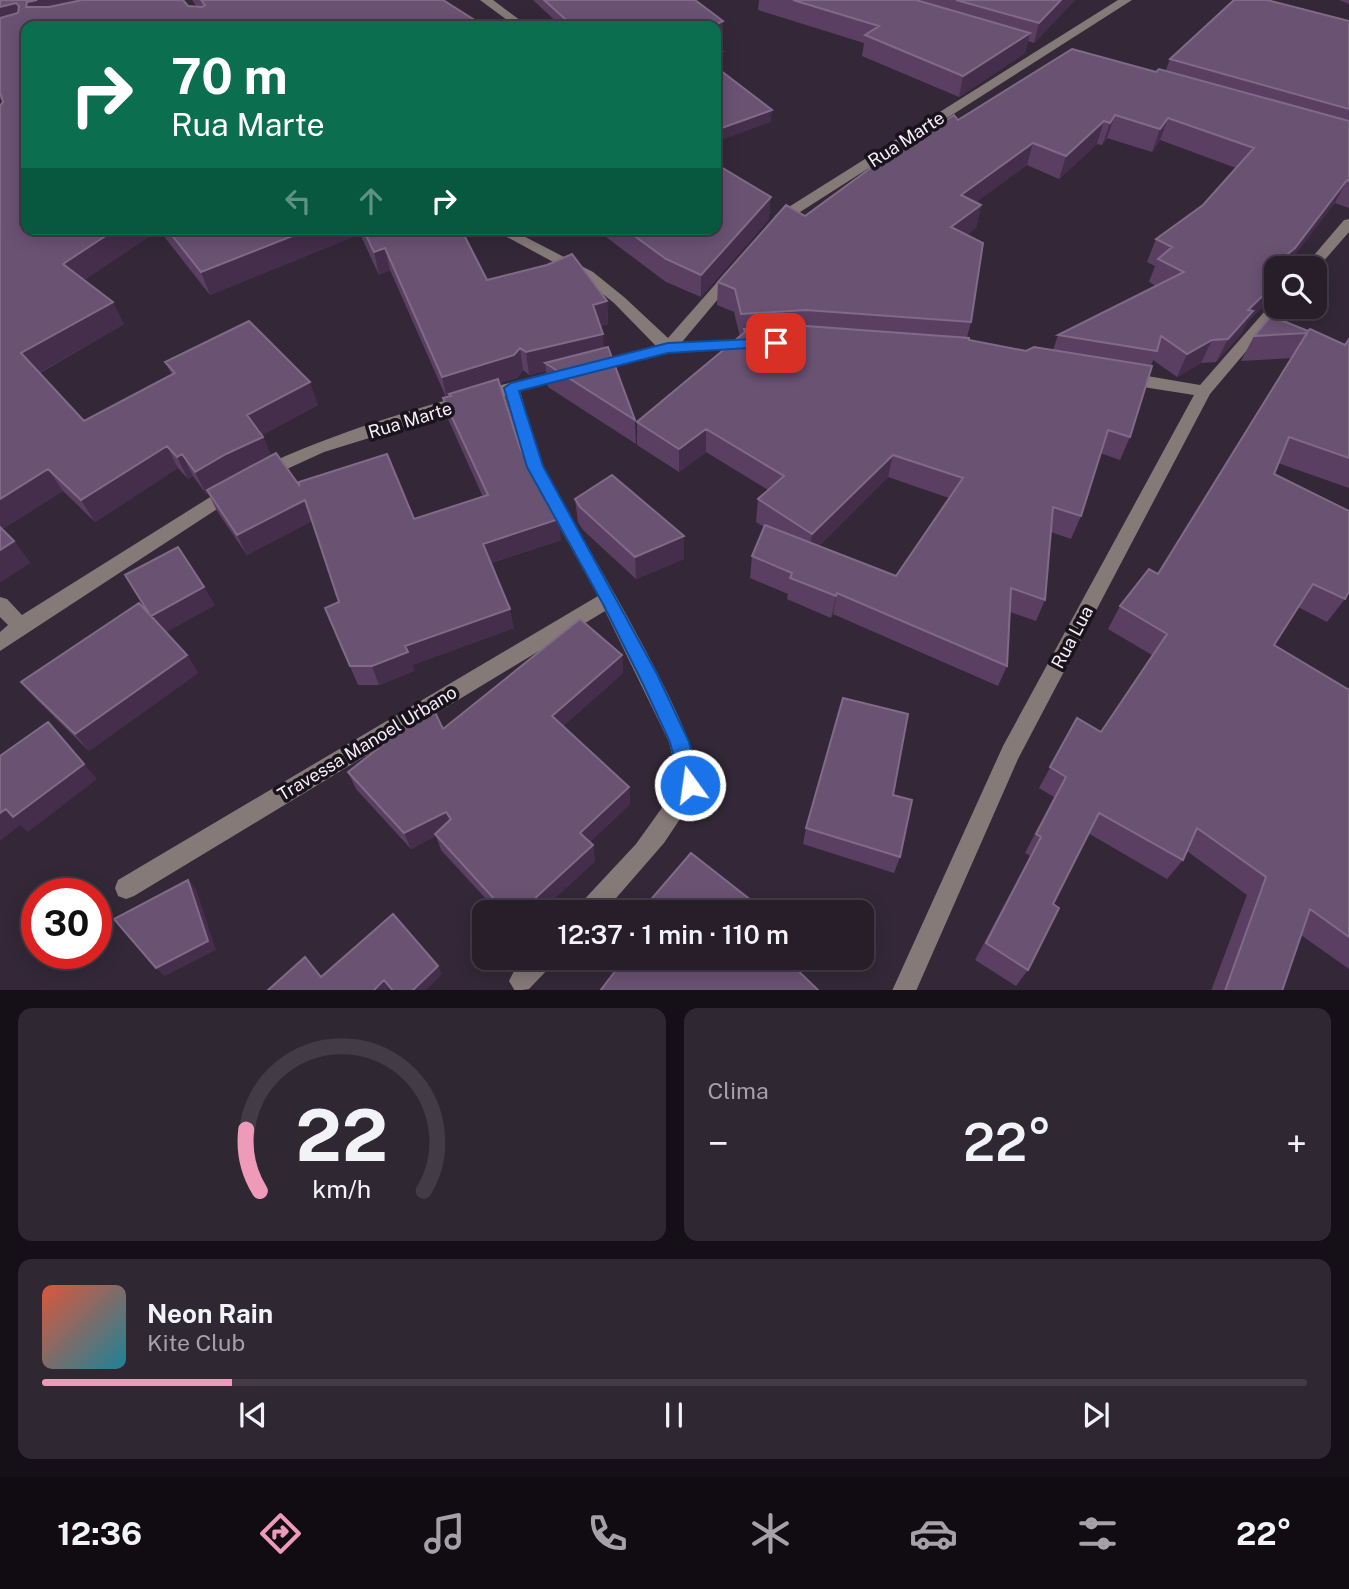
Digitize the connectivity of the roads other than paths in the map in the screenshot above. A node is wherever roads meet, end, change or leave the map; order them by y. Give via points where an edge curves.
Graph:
1 (486, 0) edge
2 (1126, 0) edge
3 (515, 21) edge
4 (1349, 223) edge
5 (511, 235) edge
6 (764, 238) edge
7 (1320, 256) edge
8 (738, 268) edge
9 (1266, 319) edge
10 (763, 343) edge
11 (668, 348) junction
12 (1110, 376) edge
13 (511, 388) junction
14 (1204, 391) junction
15 (609, 599) junction
16 (0, 605) edge
17 (21, 626) junction
18 (0, 643) edge
19 (126, 888) dead end
20 (601, 900) edge
21 (532, 970) edge
22 (521, 982) dead end
23 (904, 990) edge

1 - 3 street
2 - 6 street, Rua Marte via 776,214
4 - 7 street
5 - 11 street via 589,275
8 - 11 street
9 - 14 street, Rua Lua
10 - 11 street, Rua Marte
11 - 13 street, Rua Marte
12 - 14 street
13 - 15 street via 535,467
13 - 17 street, Rua Marte via 318,448 243,483
14 - 23 street, Rua Lua via 1010,753
15 - 19 street, Travessa Manoel Urbano
15 - 20 street via 679,742 690,785 672,818
16 - 17 street
17 - 18 street, Rua Marte
21 - 22 street

